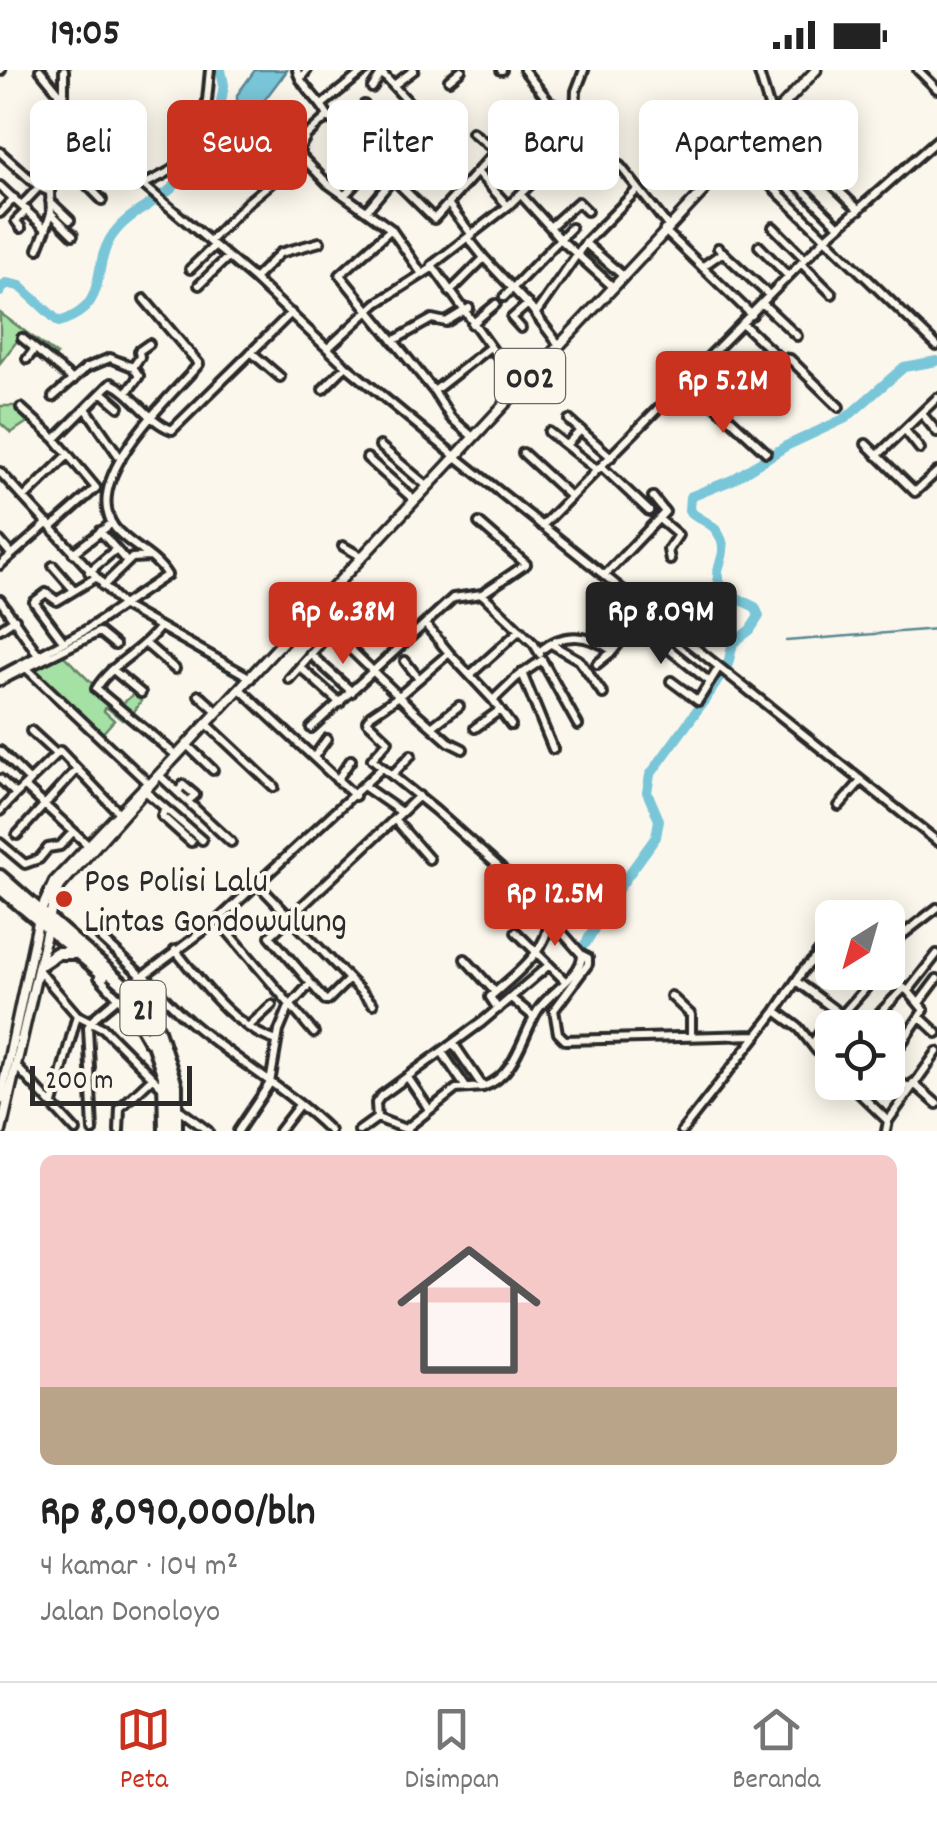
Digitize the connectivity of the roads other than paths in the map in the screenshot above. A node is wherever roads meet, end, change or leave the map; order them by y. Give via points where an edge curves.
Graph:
1 (40, 70) edge
2 (64, 70) edge
3 (210, 70) edge
4 (297, 70) edge
5 (307, 70) edge
6 (365, 70) edge
7 (414, 70) edge
8 (461, 70) edge
9 (524, 70) edge
10 (758, 70) edge
11 (816, 70) edge
12 (918, 70) edge
13 (380, 71) edge
14 (579, 72) edge
15 (300, 79) junction
16 (449, 80) dead end
17 (394, 85) junction
18 (372, 88) dead end
19 (937, 89) edge
20 (58, 92) junction
21 (64, 99) joint
22 (547, 99) edge
23 (58, 100) edge
24 (204, 100) edge
25 (406, 100) edge
26 (576, 100) edge
27 (767, 100) edge
28 (787, 100) edge
29 (324, 104) junction
30 (327, 113) edge
31 (327, 117) edge
32 (472, 132) dead end
33 (307, 137) edge
34 (937, 140) edge
35 (488, 145) edge
36 (0, 152) edge
37 (488, 161) edge
38 (307, 162) edge
39 (619, 165) edge
40 (478, 173) junction
41 (30, 179) edge
42 (0, 186) edge
43 (147, 189) edge
44 (37, 190) edge
45 (46, 190) edge
46 (92, 190) edge
47 (264, 190) edge
48 (343, 190) edge
49 (344, 190) edge
50 (384, 190) edge
51 (402, 190) edge
52 (526, 190) edge
53 (638, 190) junction
54 (702, 190) edge
55 (776, 190) edge
56 (838, 190) edge
57 (50, 192) joint
58 (341, 193) junction
59 (521, 195) junction
60 (14, 198) junction
61 (102, 200) dead end
62 (50, 201) junction
63 (788, 202) junction
64 (449, 205) junction
65 (508, 206) junction
66 (24, 208) junction
67 (859, 210) junction
68 (366, 211) junction
69 (587, 212) dead end
70 (0, 213) edge
71 (51, 214) junction
72 (70, 220) dead end
73 (839, 226) junction
74 (773, 227) dead end
75 (21, 228) dead end
76 (550, 228) junction
77 (571, 228) dead end
78 (666, 228) junction
79 (46, 229) junction
80 (392, 229) junction
81 (73, 235) dead end
82 (470, 236) junction
83 (560, 238) junction
84 (826, 238) junction
85 (320, 242) dead end
86 (585, 243) junction
87 (212, 244) junction
88 (759, 246) dead end
89 (38, 249) dead end
90 (576, 254) junction
91 (228, 258) junction
92 (484, 258) junction
93 (803, 261) junction
94 (702, 267) junction
95 (190, 268) dead end
96 (432, 268) junction
97 (422, 274) junction
98 (622, 274) junction
99 (788, 276) junction
100 (254, 279) junction
101 (200, 285) dead end
102 (612, 286) junction
103 (513, 288) junction
104 (450, 292) junction
105 (832, 294) dead end
106 (769, 296) junction
107 (504, 297) dead end
108 (144, 298) dead end
109 (496, 304) dead end
110 (528, 304) junction
111 (762, 304) junction
112 (370, 309) junction
113 (466, 310) junction
114 (291, 313) junction
115 (536, 313) junction
116 (752, 315) junction
117 (472, 324) junction
118 (743, 324) junction
119 (521, 328) dead end
120 (797, 336) dead end
121 (22, 338) dead end
122 (393, 341) junction
123 (149, 344) dead end
124 (558, 345) junction
125 (490, 346) junction
126 (937, 346) edge
127 (328, 348) junction
128 (35, 349) junction
129 (251, 352) junction
130 (27, 359) dead end
131 (346, 366) junction
132 (133, 368) junction
133 (280, 377) dead end
134 (73, 380) junction
135 (688, 380) junction
136 (520, 388) junction
137 (323, 389) dead end
138 (434, 391) junction
139 (127, 392) junction
140 (103, 393) junction
141 (53, 397) dead end
142 (937, 398) edge
143 (119, 407) dead end
144 (839, 407) dead end
145 (21, 408) dead end
146 (86, 410) junction
147 (922, 414) junction
148 (151, 417) junction
149 (569, 420) dead end
150 (581, 430) junction
151 (905, 430) junction
152 (549, 432) dead end
153 (937, 432) edge
154 (473, 437) junction
155 (55, 439) junction
156 (866, 444) dead end
157 (566, 445) junction
158 (380, 446) dead end
159 (920, 449) dead end
160 (766, 452) dead end
161 (524, 453) dead end
162 (68, 455) junction
163 (454, 456) junction
164 (877, 456) junction
165 (611, 457) junction
166 (367, 458) dead end
167 (121, 459) junction
168 (599, 468) junction
169 (0, 472) edge
170 (937, 472) edge
171 (427, 486) junction
172 (96, 488) junction
173 (24, 496) junction
174 (571, 496) junction
175 (107, 498) junction
176 (653, 498) dead end
177 (414, 500) junction
178 (649, 511) dead end
179 (659, 519) junction
180 (479, 522) dead end
181 (112, 523) junction
182 (50, 525) junction
183 (542, 526) junction
184 (100, 532) junction
185 (0, 541) edge
186 (343, 546) dead end
187 (115, 550) junction
188 (74, 552) junction
189 (11, 554) junction
190 (150, 557) junction
191 (362, 557) junction
192 (670, 560) dead end
193 (127, 562) junction
194 (0, 565) edge
195 (53, 566) dead end
196 (92, 575) junction
197 (604, 576) junction
198 (103, 586) junction
199 (74, 590) junction
200 (482, 594) junction
201 (0, 600) edge
202 (123, 606) junction
203 (646, 609) junction
204 (312, 612) junction
205 (16, 619) junction
206 (635, 622) junction
207 (424, 624) junction
208 (0, 628) edge
209 (159, 628) junction
210 (520, 630) junction
211 (331, 631) junction
212 (90, 632) junction
213 (550, 643) junction
214 (146, 644) junction
215 (64, 645) junction
216 (116, 645) dead end
217 (613, 651) junction
218 (449, 652) junction
219 (310, 654) junction
220 (541, 656) junction
221 (39, 658) junction
222 (405, 662) dead end
223 (597, 664) dead end
224 (24, 666) junction
225 (300, 666) junction
226 (718, 668) junction
227 (112, 669) junction
228 (175, 669) dead end
229 (374, 671) junction
230 (522, 673) junction
231 (471, 674) junction
232 (0, 679) edge
233 (289, 679) dead end
234 (420, 679) junction
235 (672, 681) dead end
236 (711, 682) junction
237 (245, 684) junction
238 (352, 692) junction
239 (141, 693) dead end
240 (603, 694) dead end
241 (199, 695) dead end
242 (399, 696) junction
243 (493, 700) junction
244 (340, 703) junction
245 (460, 706) dead end
246 (500, 710) junction
247 (218, 712) junction
248 (207, 724) junction
249 (511, 725) dead end
250 (578, 725) dead end
251 (433, 726) junction
252 (312, 728) dead end
253 (475, 728) dead end
254 (32, 731) dead end
255 (328, 739) dead end
256 (186, 746) junction
257 (463, 749) dead end
258 (553, 749) dead end
259 (0, 752) edge
260 (55, 753) junction
261 (411, 755) dead end
262 (177, 756) junction
263 (314, 758) junction
264 (352, 760) dead end
265 (382, 768) junction
266 (78, 769) junction
267 (213, 770) dead end
268 (392, 775) junction
269 (0, 778) edge
270 (337, 780) junction
271 (861, 780) junction
272 (152, 782) junction
273 (27, 783) junction
274 (274, 787) dead end
275 (365, 787) junction
276 (16, 794) junction
277 (355, 796) junction
278 (418, 796) junction
279 (44, 806) junction
280 (839, 806) dead end
281 (165, 808) junction
282 (0, 811) edge
283 (401, 812) junction
284 (121, 814) junction
285 (394, 819) junction
286 (72, 833) junction
287 (17, 835) dead end
288 (202, 840) dead end
289 (937, 841) edge
290 (191, 842) dead end
291 (232, 842) dead end
292 (0, 843) edge
293 (90, 847) junction
294 (429, 859) dead end
295 (0, 876) edge
296 (258, 884) junction
297 (0, 888) edge
298 (937, 908) edge
299 (290, 916) junction
300 (549, 918) junction
301 (218, 920) junction
302 (44, 921) junction
303 (516, 932) dead end
304 (905, 933) edge
305 (100, 937) dead end
306 (75, 948) junction
307 (175, 950) junction
308 (536, 952) junction
309 (937, 954) edge
310 (815, 955) edge
311 (584, 956) junction
312 (465, 959) dead end
313 (91, 966) junction
314 (549, 966) junction
315 (41, 968) junction
316 (143, 975) junction
317 (349, 979) junction
318 (937, 979) edge
319 (565, 981) junction
320 (796, 981) junction
321 (310, 984) junction
322 (132, 985) junction
323 (863, 990) edge
324 (906, 990) junction
325 (496, 992) junction
326 (671, 996) dead end
327 (119, 997) junction
328 (511, 998) junction
329 (373, 1004) dead end
330 (918, 1004) junction
331 (272, 1005) dead end
332 (289, 1007) junction
333 (498, 1009) junction
334 (833, 1010) edge
335 (842, 1010) edge
336 (884, 1010) edge
337 (776, 1011) junction
338 (77, 1015) junction
339 (534, 1017) junction
340 (921, 1018) junction
341 (90, 1022) junction
342 (248, 1027) junction
343 (314, 1033) dead end
344 (937, 1033) edge
345 (691, 1036) junction
346 (757, 1036) junction
347 (905, 1039) edge
348 (277, 1041) junction
349 (815, 1041) edge
350 (453, 1043) junction
351 (812, 1044) junction
352 (815, 1046) edge
353 (442, 1052) junction
354 (937, 1052) edge
355 (16, 1067) junction
356 (408, 1078) junction
357 (151, 1079) junction
358 (270, 1083) junction
359 (905, 1083) edge
360 (161, 1086) junction
361 (465, 1086) junction
362 (912, 1086) junction
363 (483, 1087) junction
364 (0, 1100) edge
365 (867, 1100) edge
366 (53, 1104) junction
367 (937, 1104) edge
368 (299, 1105) junction
369 (429, 1109) junction
370 (180, 1110) junction
371 (377, 1118) junction
372 (888, 1120) junction
373 (408, 1130) edge
374 (1, 1131) edge
375 (76, 1131) edge
376 (93, 1131) edge
377 (119, 1131) edge
378 (163, 1131) edge
379 (176, 1131) edge
380 (208, 1131) edge
381 (238, 1131) edge
382 (278, 1131) edge
383 (330, 1131) edge
384 (360, 1131) edge
385 (682, 1131) edge
386 (886, 1131) edge

1 - 20 street
2 - 21 street
3 - 24 street
4 - 15 street
5 - 15 street
6 - 29 street
7 - 17 street
8 - 16 street
9 - 22 street
10 - 27 street
11 - 28 main road, 002
12 - 19 street
13 - 17 street
13 - 18 street
14 - 26 street
15 - 29 street
17 - 25 street
20 - 21 street
20 - 23 street
29 - 30 street
31 - 33 street
32 - 35 street
34 - 67 street
36 - 41 street
37 - 40 street
38 - 58 street
39 - 53 street
40 - 64 street
40 - 65 street
42 - 60 street
43 - 87 street
44 - 66 street
45 - 57 street
46 - 61 street
47 - 87 street
48 - 58 street
49 - 58 street
50 - 68 street
51 - 64 street via 434,220
52 - 59 street
53 - 78 street
53 - 86 street
54 - 78 main road, 002
55 - 63 street
56 - 67 street
57 - 62 street
58 - 68 street
59 - 65 street
59 - 76 street
60 - 66 street
60 - 70 street
62 - 71 street
62 - 72 street
63 - 73 street via 798,185
63 - 84 street
64 - 82 street
65 - 82 street
66 - 75 street via 16,221
66 - 79 street
67 - 73 street
68 - 80 street
69 - 76 street via 578,202
71 - 79 street
71 - 81 street
73 - 84 street
74 - 93 street
76 - 83 street
77 - 83 street
78 - 94 street
78 - 98 main road, 002
79 - 89 street
80 - 97 street
80 - 112 street via 340,274
82 - 92 street
82 - 96 street
83 - 90 street
83 - 103 street
84 - 93 street
84 - 126 street
85 - 100 street via 280,254
86 - 90 street
86 - 98 street
87 - 91 street
87 - 95 street
88 - 99 street
90 - 102 street
90 - 115 street
91 - 100 street
91 - 101 street
92 - 103 street
92 - 104 street
93 - 99 street
93 - 105 street
94 - 106 street via 720,250
94 - 116 street
96 - 97 street
96 - 104 street
97 - 112 street
98 - 102 main road, 002
99 - 106 street
100 - 114 street
102 - 124 main road, 002
103 - 107 street
103 - 110 street
104 - 113 street
106 - 111 street
108 - 148 street via 199,364
109 - 117 street
110 - 115 street
110 - 119 street via 512,318
111 - 116 street
111 - 120 street
112 - 122 street
112 - 127 street
113 - 117 street
113 - 122 street via 446,322 432,319
114 - 127 street
114 - 129 street
115 - 124 street
116 - 118 street
117 - 125 street
118 - 135 street
118 - 144 street
121 - 128 street
122 - 138 street
123 - 132 street
124 - 136 main road, 002
125 - 136 street
125 - 138 street
127 - 131 street
128 - 130 street
128 - 134 street
129 - 133 street
129 - 148 street via 172,430
131 - 137 street
131 - 163 street
132 - 134 street via 106,359
132 - 139 street via 139,377
134 - 141 street
135 - 160 street
135 - 165 street
136 - 154 main road, 002
138 - 154 street
139 - 140 street via 112,382
139 - 148 street
140 - 143 street
140 - 146 street
142 - 147 street
145 - 155 street
146 - 155 street
146 - 167 street
147 - 151 street
147 - 153 street
148 - 167 street
149 - 150 street
150 - 157 street
150 - 165 street
151 - 159 street
151 - 164 street
152 - 157 street
154 - 163 main road, 002
155 - 162 street
156 - 164 street
157 - 168 street
158 - 171 street
161 - 174 street
162 - 172 street
162 - 173 street
163 - 171 main road, 002
163 - 183 street
164 - 170 street via 915,492
165 - 168 street
166 - 177 street
167 - 175 street
168 - 174 street
168 - 178 street
169 - 173 street
171 - 177 main road, 002
172 - 175 street
172 - 182 street
173 - 182 street
174 - 183 street
175 - 181 street
176 - 179 street via 665,510
177 - 191 main road, 002
179 - 192 street via 678,536 668,550
179 - 197 street
180 - 200 street via 526,563
181 - 184 street
181 - 190 street
182 - 188 street
182 - 189 street
183 - 197 street
184 - 187 street
184 - 188 street
185 - 189 street
186 - 191 street
187 - 193 street
187 - 196 street
188 - 196 street
189 - 194 street
190 - 193 street
190 - 202 street via 166,577
191 - 204 main road, 002
193 - 198 street
195 - 199 street
196 - 198 street
196 - 199 street
197 - 203 street
198 - 202 street
199 - 215 street via 57,601 46,593 34,604
200 - 207 street via 453,598
200 - 210 street
201 - 205 street
202 - 209 street
202 - 212 street
203 - 206 street
203 - 226 street
204 - 211 street
204 - 237 main road, 002
205 - 208 street
205 - 221 street
206 - 217 street
206 - 236 street
207 - 218 street
207 - 229 street
209 - 214 street
209 - 237 street
210 - 220 street
210 - 231 street
211 - 219 street
211 - 229 street
212 - 215 street
212 - 216 street via 102,632
213 - 217 street via 572,636
213 - 220 street
213 - 240 street via 579,660
214 - 227 street
214 - 228 street
215 - 221 street
217 - 223 street
218 - 231 street
218 - 234 street
219 - 225 street
219 - 238 street
220 - 230 street
220 - 250 street
221 - 224 street
222 - 234 street
224 - 232 street
224 - 272 street
225 - 233 street
225 - 244 street
226 - 236 street
226 - 271 street
227 - 239 street
227 - 262 street via 96,688
229 - 238 street
229 - 242 street
230 - 243 street
230 - 258 street
231 - 243 street
234 - 242 street
235 - 236 street via 698,701
237 - 247 main road, 002
237 - 263 street
238 - 244 street
241 - 247 street
242 - 251 street
242 - 265 street via 368,720 388,741 372,758
243 - 246 street
244 - 252 street
245 - 251 street
246 - 249 street
246 - 253 street
247 - 248 main road, 002
248 - 256 main road, 002
248 - 274 street
251 - 257 street
254 - 260 street
255 - 263 street
256 - 262 main road, 002
256 - 267 street
259 - 273 street
260 - 266 street
260 - 273 street
261 - 268 street
262 - 272 main road, 002
263 - 270 street
264 - 270 street
265 - 268 street
265 - 275 street
266 - 279 street
266 - 284 street
268 - 278 street
269 - 276 street
270 - 277 street
271 - 280 street
271 - 289 street
272 - 281 street
272 - 284 main road, 002
272 - 291 street via 178,792
273 - 276 street
273 - 279 street
275 - 277 street
275 - 283 street
276 - 282 street
277 - 296 street
278 - 283 street
278 - 300 street
279 - 286 street
279 - 287 street
281 - 288 street
281 - 290 street via 162,816
283 - 285 street
284 - 293 main road, 002
285 - 294 street
285 - 299 street
286 - 292 street via 25,864
286 - 293 street
293 - 302 main road, 002 via 54,882
295 - 302 highway, 21
296 - 299 street
296 - 301 street
297 - 302 highway, 21
298 - 304 street
299 - 317 street
299 - 321 street via 270,937
300 - 308 street via 548,936
300 - 311 street
301 - 307 street
301 - 332 street
302 - 306 highway, 21
302 - 315 main road
302 - 364 main road
303 - 308 street
305 - 316 street
306 - 313 highway, 21
306 - 315 highway
306 - 322 street via 91,950
306 - 379 highway, 21 via 130,990 149,1018 170,1070
307 - 316 street
307 - 342 street
308 - 314 street
308 - 325 street
309 - 324 street
310 - 320 street
311 - 319 street
311 - 345 street via 584,970 554,1006 562,1038
312 - 325 street
313 - 327 street
313 - 378 highway, 21 via 121,989 150,1033 166,1088
314 - 319 street
314 - 328 street
315 - 338 street
315 - 355 main road
316 - 322 street
316 - 358 street via 174,1010
317 - 321 street via 326,1000
317 - 329 street
318 - 330 street
319 - 339 street
320 - 334 street
320 - 337 street
321 - 332 street
322 - 370 street via 170,1052
323 - 335 street
324 - 330 street
324 - 336 street
325 - 333 street via 489,998
326 - 345 street via 690,1012
327 - 341 street
327 - 360 street via 150,1046
328 - 333 street
328 - 339 street
330 - 340 street
331 - 342 street
332 - 343 street
332 - 348 street
333 - 350 street
337 - 346 street
337 - 351 street
338 - 341 street
338 - 366 street
339 - 363 street via 514,1060
340 - 344 street
340 - 347 street
341 - 357 street
341 - 376 street
342 - 348 street
345 - 346 street
346 - 385 street
348 - 358 street
349 - 351 street
350 - 353 street
350 - 363 street
351 - 352 street
353 - 356 street
353 - 361 street
354 - 362 street
355 - 366 street
355 - 374 main road
356 - 369 street
356 - 371 street via 377,1100
357 - 360 street
357 - 377 street via 120,1108
358 - 368 street
358 - 381 street
359 - 362 street
360 - 378 street
361 - 363 street
361 - 369 street
362 - 367 street
362 - 372 street
365 - 372 street
366 - 375 street
368 - 382 street
368 - 383 street
369 - 373 street
370 - 379 street
370 - 380 street
371 - 373 street
371 - 384 street
372 - 386 street

